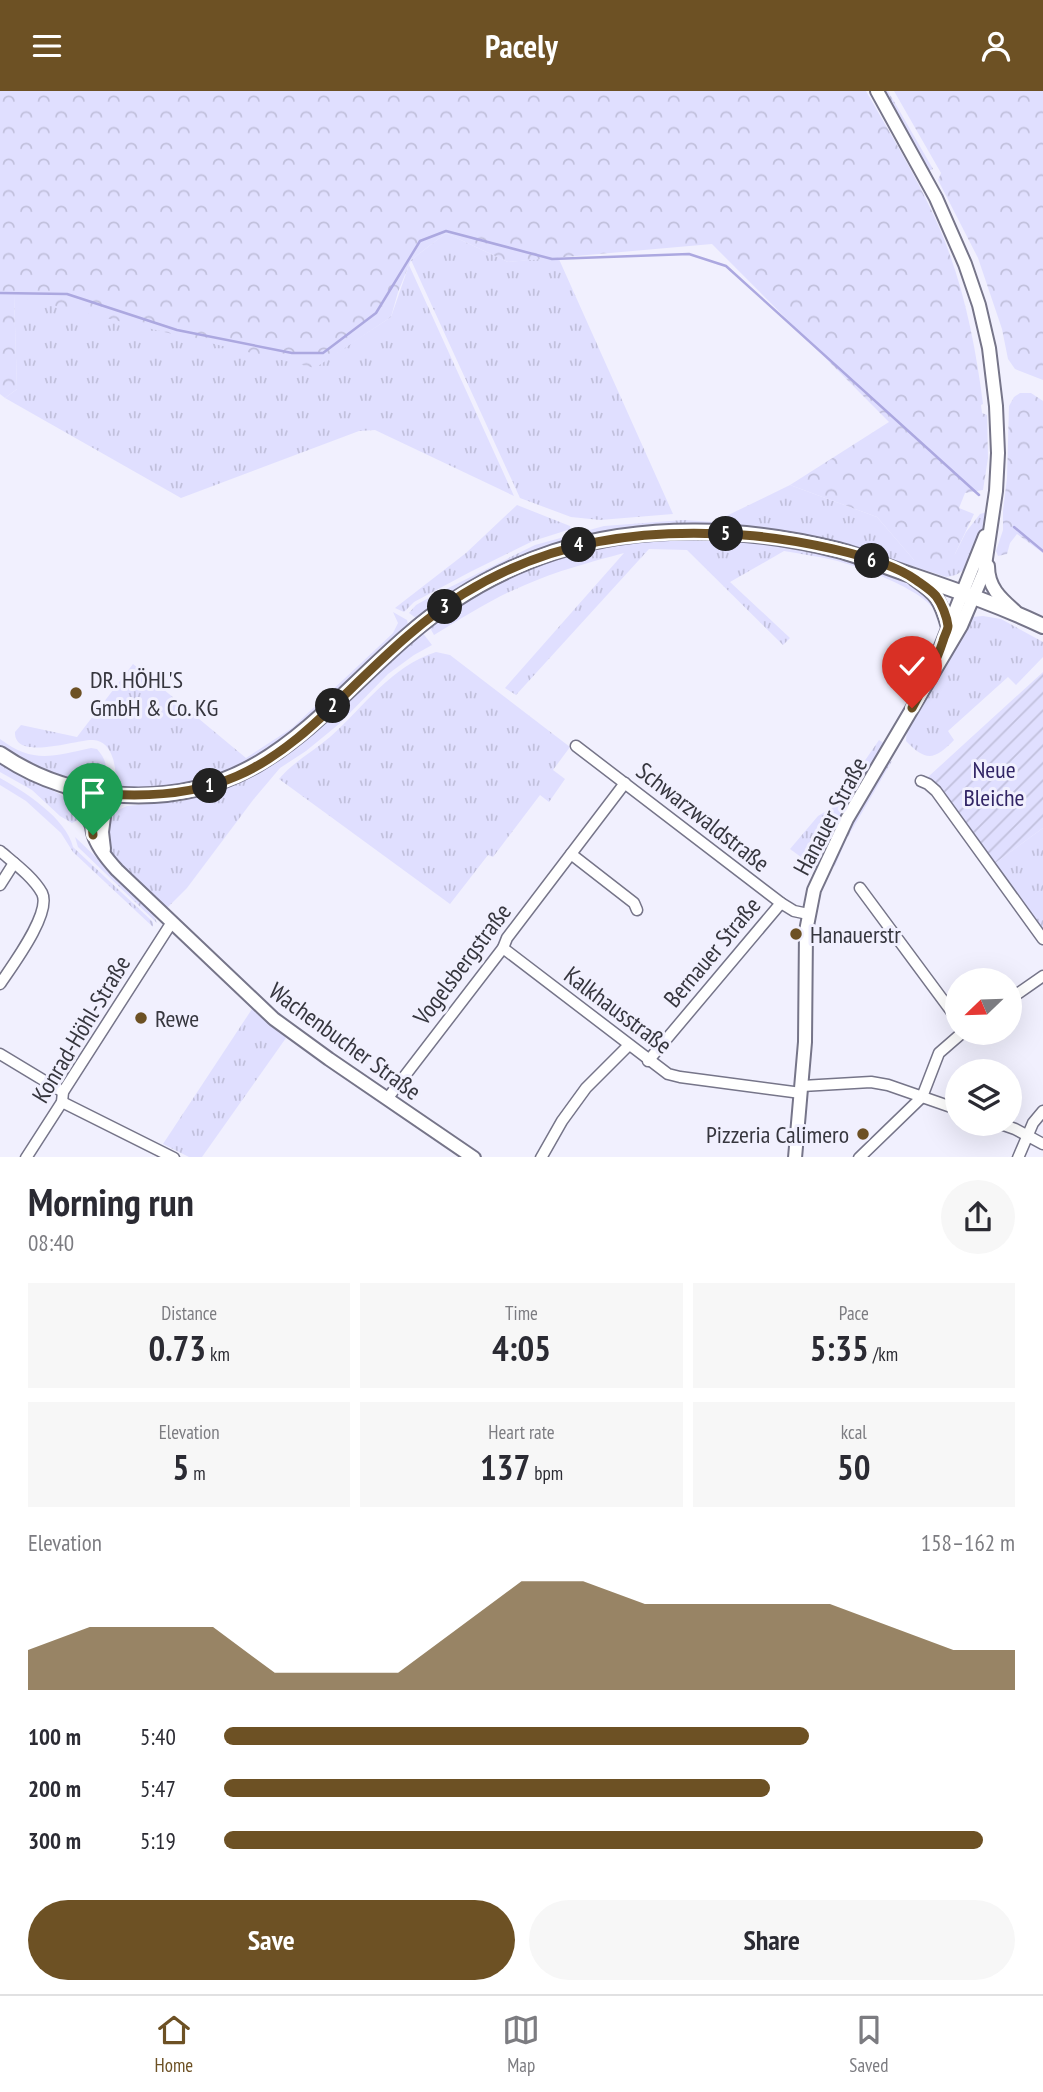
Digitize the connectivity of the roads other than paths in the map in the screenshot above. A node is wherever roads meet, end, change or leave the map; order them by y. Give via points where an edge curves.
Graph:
1 (877, 91) edge
2 (990, 525) junction
3 (988, 554) junction
4 (908, 574) junction
5 (968, 595) junction
6 (1021, 616) junction
7 (1043, 626) edge
8 (948, 627) junction
9 (932, 673) junction
10 (576, 746) dead end
11 (0, 754) edge
12 (921, 781) dead end
13 (625, 783) junction
14 (67, 787) junction
15 (107, 794) junction
16 (93, 827) junction
17 (0, 851) edge
18 (571, 854) junction
19 (108, 861) junction
20 (14, 863) junction
21 (0, 885) edge
22 (860, 888) dead end
23 (781, 903) junction
24 (637, 909) dead end
25 (808, 914) junction
26 (172, 922) junction
27 (1043, 939) edge
28 (503, 948) junction
29 (1043, 976) edge
30 (0, 984) edge
31 (1022, 991) edge
32 (945, 1003) edge
33 (629, 1045) junction
34 (948, 1045) edge
35 (0, 1054) edge
36 (649, 1061) junction
37 (802, 1089) junction
38 (62, 1097) junction
39 (922, 1097) junction
40 (387, 1099) junction
41 (945, 1105) edge
42 (1043, 1111) edge
43 (1022, 1134) edge
44 (1027, 1136) junction
45 (1043, 1144) edge
46 (26, 1157) edge
47 (174, 1157) edge
48 (474, 1157) edge
49 (541, 1157) edge
50 (795, 1157) edge
51 (859, 1157) edge
52 (1018, 1157) edge

1 - 2 street via 936,198 979,305 989,348 997,431
2 - 3 street
2 - 5 street
3 - 5 street via 984,572
3 - 6 street via 991,584
4 - 5 main road
4 - 8 street via 934,594
4 - 15 main road via 837,550 754,535 654,533 565,549 511,569 448,605 405,637 302,735 254,767 192,790
5 - 6 main road
5 - 8 street, Hanauer Straße
5 - 9 street, Hanauer Straße via 961,627
6 - 7 main road
8 - 9 street, Hanauer Straße
9 - 25 street, Hanauer Straße via 847,819 820,874
10 - 13 street, Schwarzwaldstraße
11 - 14 main road
12 - 27 street via 936,791
13 - 18 street, Vogelsbergstraße
13 - 23 street, Schwarzwaldstraße
14 - 15 main road
14 - 16 street, Wachenbucher Straße
15 - 16 street via 96,807
15 - 19 street via 102,842
16 - 19 street, Wachenbucher Straße
17 - 20 street
18 - 24 street
18 - 28 street, Vogelsbergstraße
19 - 26 street, Wachenbucher Straße
20 - 21 street
20 - 30 street via 35,884 45,903 36,927
22 - 32 street
23 - 25 street, Schwarzwaldstraße
23 - 36 street, Bernauer Straße
25 - 37 street, Hanauer Straße
26 - 38 street, Konrad-Höhl-Straße
26 - 40 street, Wachenbucher Straße via 274,1019
28 - 33 street, Kalkhausstraße
28 - 40 street, Vogelsbergstraße
29 - 31 street
33 - 36 street, Kalkhausstraße
33 - 49 street via 586,1087
34 - 39 street via 939,1053
35 - 38 street
36 - 37 street, Kalkhausstraße via 675,1076
37 - 39 street, Kalkhausstraße via 871,1082
37 - 50 street, Hanauer Straße
38 - 46 street, Konrad-Höhl-Straße
38 - 47 street
39 - 41 street, Kalkhausstraße
39 - 51 street
40 - 48 street, Wachenbucher Straße
42 - 44 street
43 - 44 street
44 - 45 street
44 - 52 street

